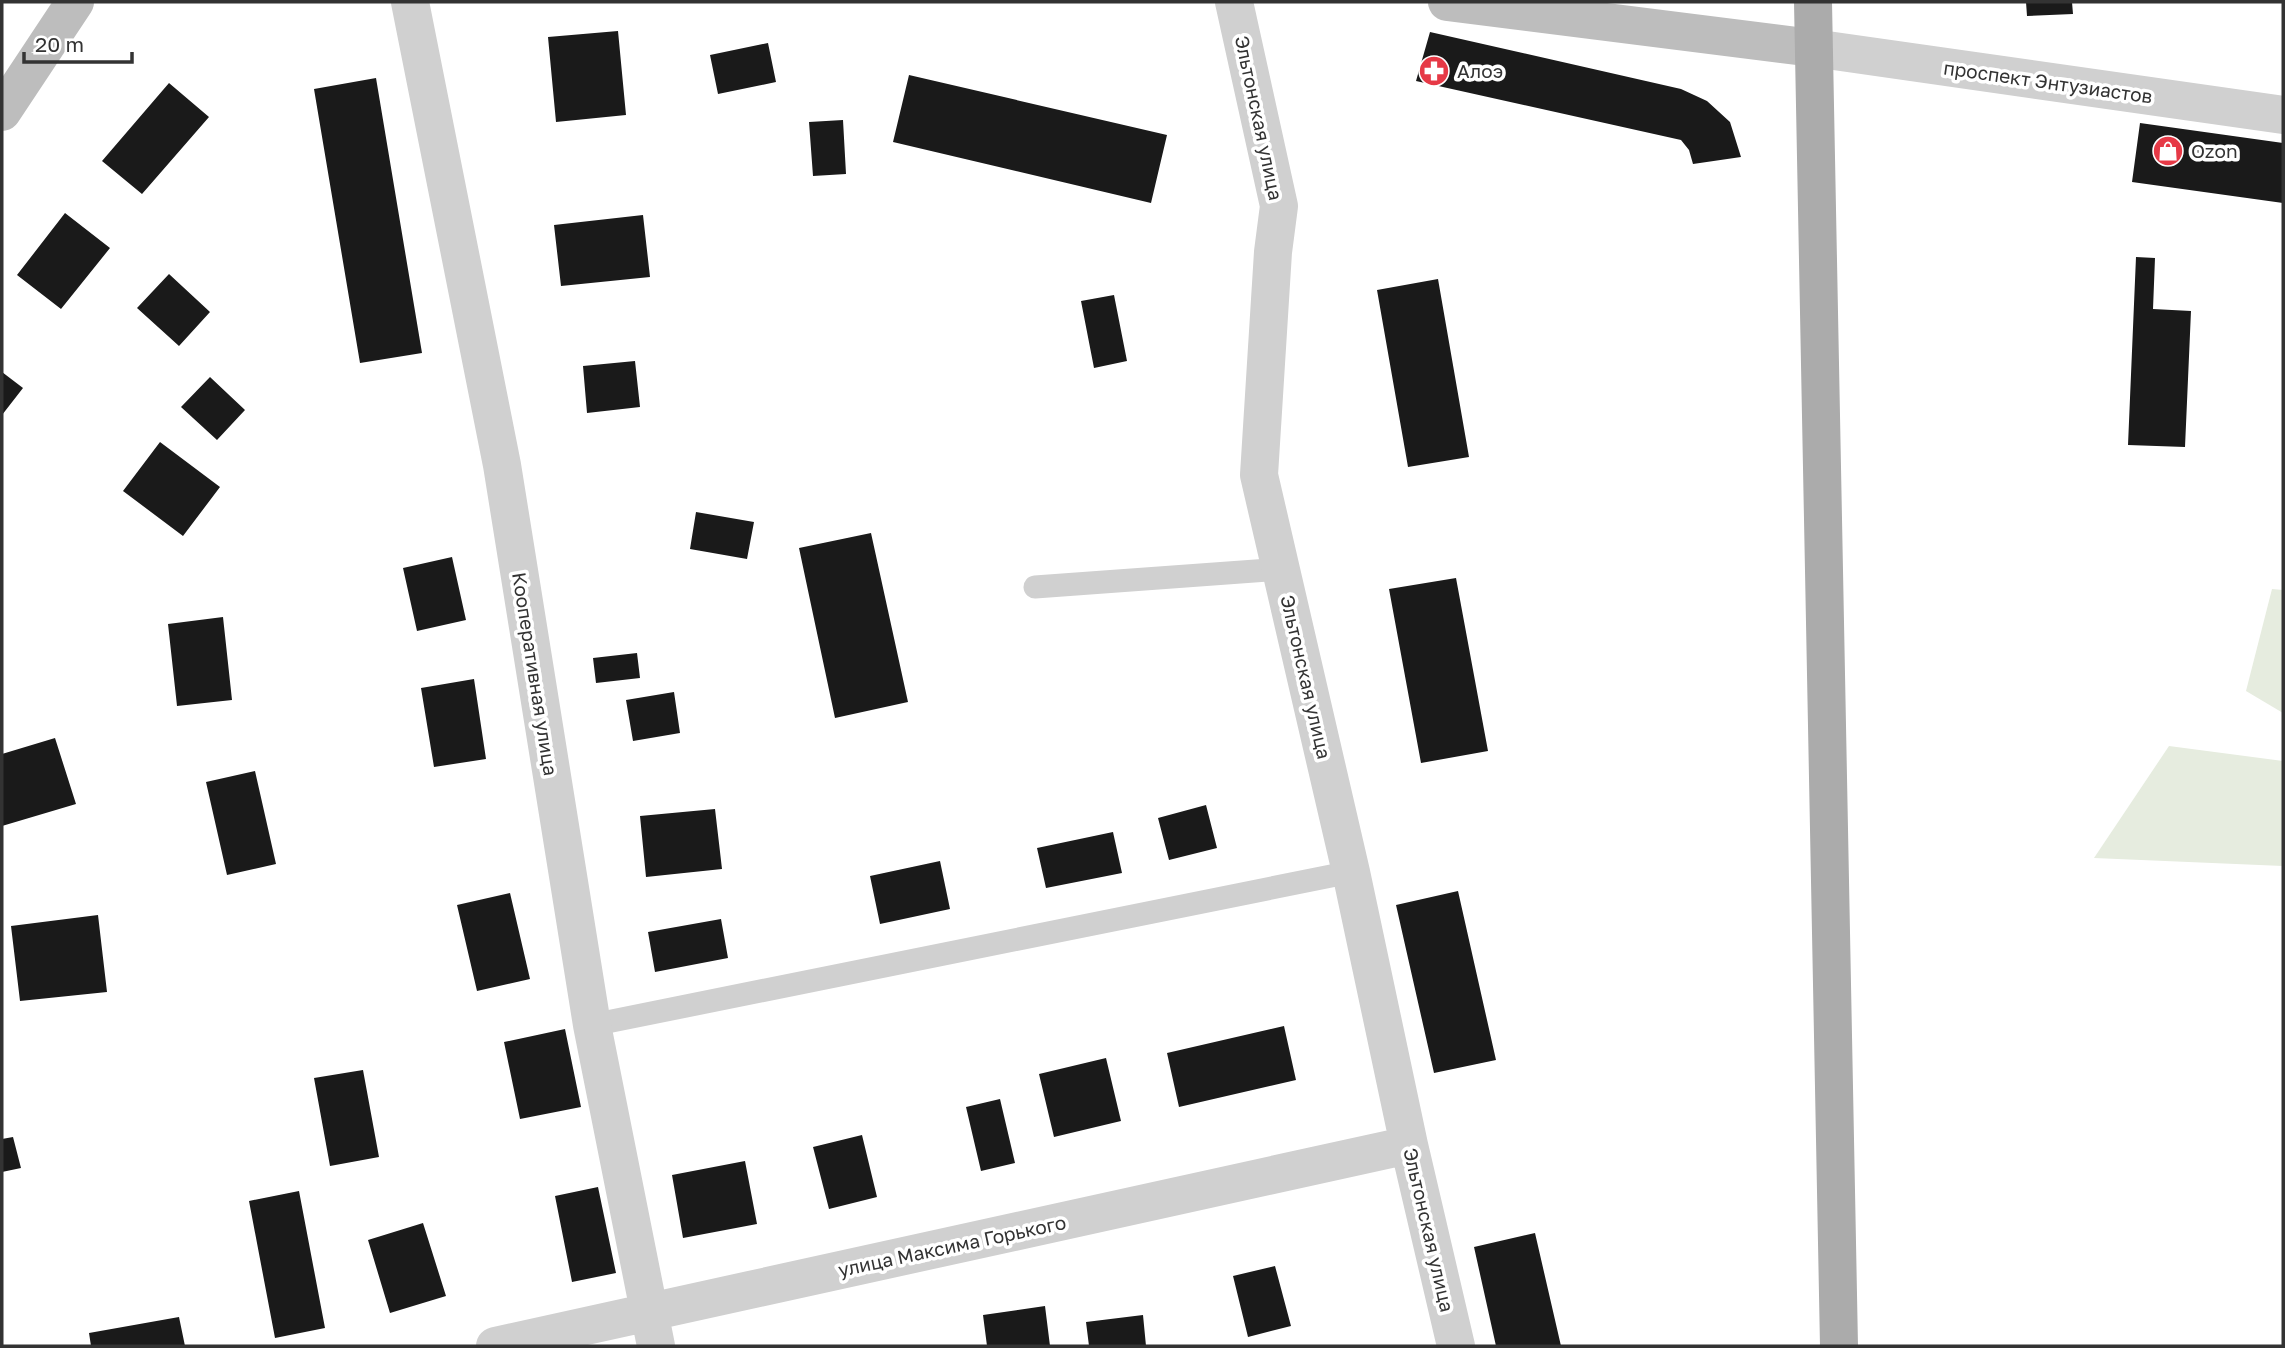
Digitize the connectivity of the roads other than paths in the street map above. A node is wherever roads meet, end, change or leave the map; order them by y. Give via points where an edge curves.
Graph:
1 (75, 2) edge
2 (410, 2) edge
3 (1234, 2) edge
4 (1447, 2) edge
5 (1813, 2) edge
6 (1813, 48) junction
7 (2, 112) edge
8 (2283, 116) edge
9 (1281, 569) junction
10 (1035, 587) dead end
11 (1351, 872) junction
12 (592, 1025) junction
13 (1409, 1145) junction
14 (652, 1329) edge
15 (495, 1346) edge
16 (1456, 1346) edge
17 (1839, 1346) edge

1 - 7 street
2 - 12 street, Кооперативная улица via 502,464
3 - 9 street, Эльтонская улица via 1279,206 1259,475
4 - 6 street
5 - 6 main road
6 - 8 street, проспект Энтузиастов
6 - 17 main road
9 - 10 lane
9 - 11 street, Эльтонская улица
11 - 12 lane
11 - 13 street, Эльтонская улица
12 - 14 street, Кооперативная улица
13 - 14 street, улица Максима Горького
13 - 16 street, Эльтонская улица
14 - 15 street, улица Максима Горького

